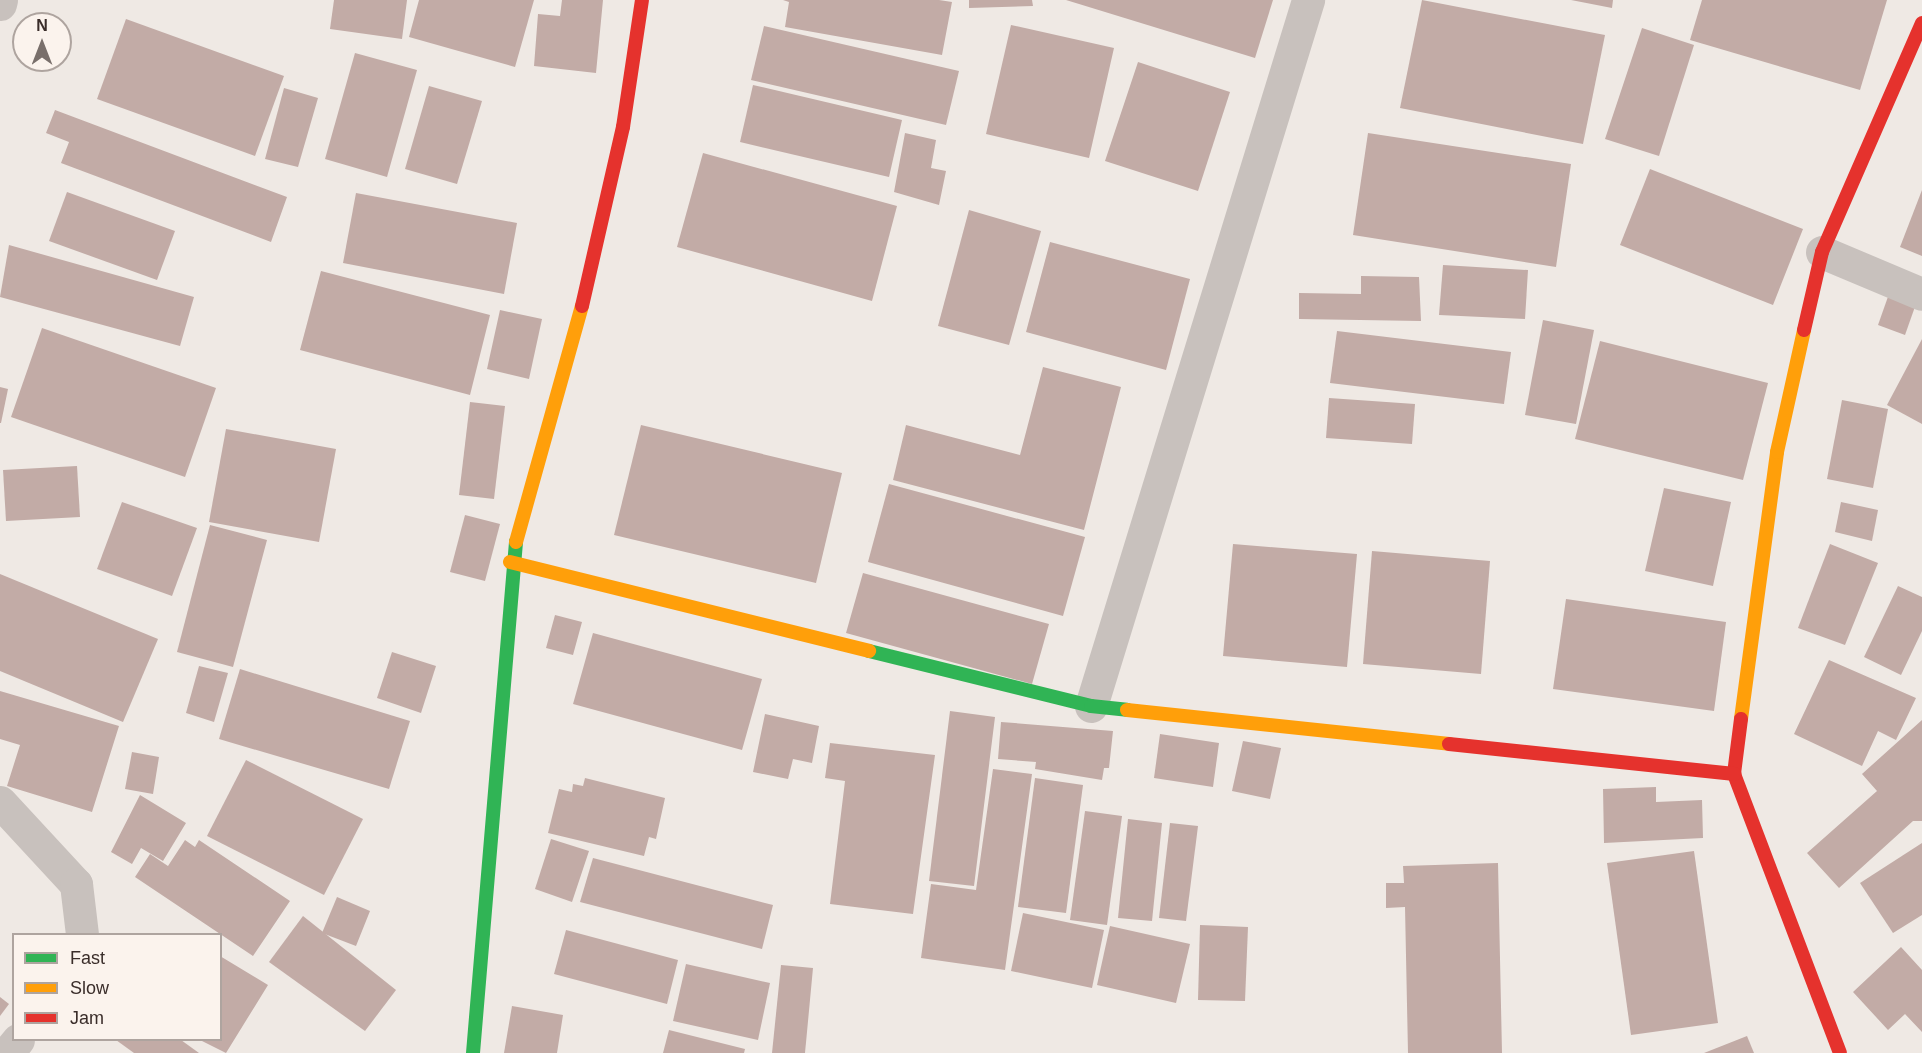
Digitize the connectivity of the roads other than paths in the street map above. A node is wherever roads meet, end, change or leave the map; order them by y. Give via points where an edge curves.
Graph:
1 (1, 0) edge
2 (642, 0) edge
3 (1308, 0) edge
4 (0, 4) edge
5 (1922, 23) edge
6 (1822, 252) junction
7 (1922, 294) edge
8 (510, 562) junction
9 (1091, 706) junction
10 (1734, 774) junction
11 (0, 802) edge
12 (82, 933) edge
13 (17, 1041) edge
14 (7, 1053) edge
15 (473, 1053) edge
16 (1840, 1053) edge

1 - 4 street
2 - 8 street via 623,127 594,261
3 - 9 street
5 - 6 street
6 - 7 street
6 - 10 street via 1777,452
8 - 9 street
8 - 15 street
9 - 10 street
10 - 16 street
11 - 12 street via 76,884
13 - 14 street

